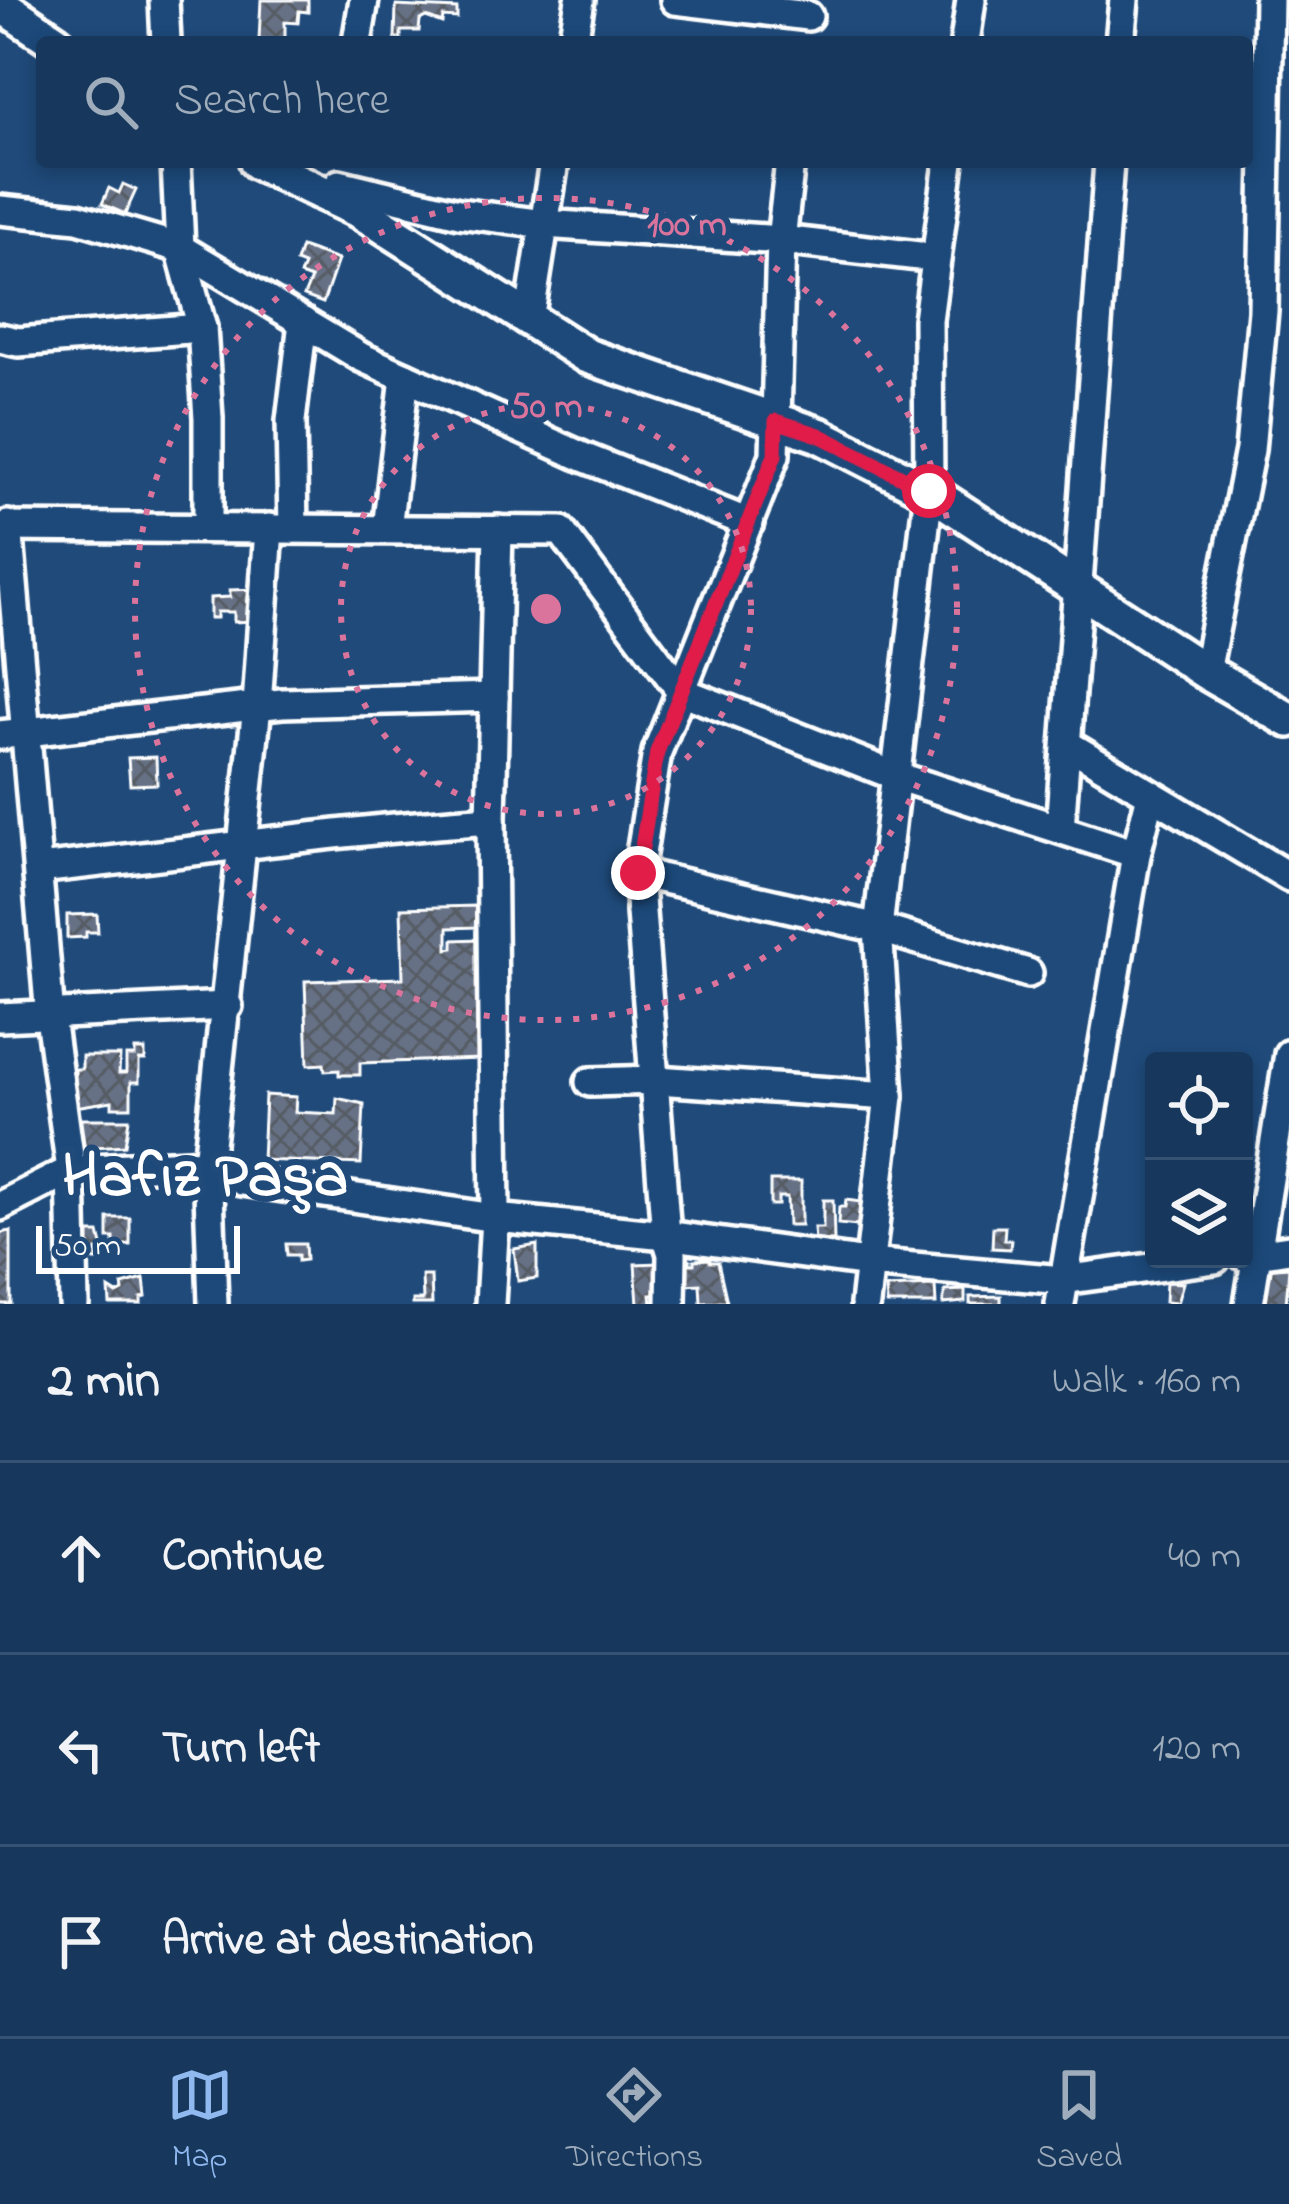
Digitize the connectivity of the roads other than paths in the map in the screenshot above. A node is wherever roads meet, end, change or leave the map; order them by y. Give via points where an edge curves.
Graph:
1 (164, 0) edge
2 (364, 0) edge
3 (580, 0) edge
4 (675, 0) edge
5 (971, 0) edge
6 (1124, 0) edge
7 (1269, 0) edge
8 (0, 4) edge
9 (808, 19) edge
10 (47, 36) edge
11 (166, 36) edge
12 (358, 36) edge
13 (574, 36) edge
14 (966, 36) edge
15 (1121, 36) edge
16 (176, 168) edge
17 (282, 168) edge
18 (553, 168) edge
19 (789, 168) edge
20 (948, 168) edge
21 (1109, 168) edge
22 (340, 182) edge
23 (0, 210) edge
24 (544, 224) junction
25 (781, 240) junction
26 (180, 248) junction
27 (936, 258) junction
28 (1276, 311) edge
29 (529, 320) junction
30 (303, 322) junction
31 (202, 328) junction
32 (0, 338) edge
33 (405, 377) junction
34 (776, 421) junction
35 (929, 491) junction
36 (749, 523) junction
37 (4, 526) edge
38 (208, 528) junction
39 (281, 528) junction
40 (387, 530) junction
41 (498, 530) junction
42 (1079, 588) junction
43 (1206, 672) junction
44 (682, 691) junction
45 (494, 697) junction
46 (257, 706) junction
47 (1289, 720) edge
48 (13, 734) edge
49 (1066, 744) junction
50 (896, 776) junction
51 (1151, 795) junction
52 (491, 820) junction
53 (1060, 829) junction
54 (243, 847) junction
55 (1136, 854) junction
56 (38, 869) junction
57 (638, 873) junction
58 (1289, 877) edge
59 (878, 928) junction
60 (1028, 973) dead end
61 (228, 1006) junction
62 (0, 1017) edge
63 (50, 1017) junction
64 (1289, 1054) edge
65 (657, 1080) junction
66 (590, 1082) dead end
67 (889, 1096) junction
68 (208, 1163) junction
69 (71, 1170) junction
70 (0, 1206) edge
71 (495, 1218) junction
72 (667, 1235) junction
73 (1253, 1244) edge
74 (1289, 1249) edge
75 (1253, 1255) edge
76 (868, 1263) junction
77 (1173, 1268) edge
78 (1250, 1268) edge
79 (1061, 1292) edge
80 (74, 1304) edge
81 (213, 1304) edge
82 (490, 1304) edge
83 (671, 1304) edge
84 (865, 1304) edge
85 (1249, 1304) edge

1 - 11 street
2 - 12 street
3 - 13 street
4 - 9 street
5 - 14 street
6 - 15 street
7 - 28 street
8 - 10 street
16 - 26 street
17 - 22 street
18 - 24 street
19 - 25 street
20 - 27 street
21 - 42 street
22 - 24 street via 459,213
22 - 29 street
23 - 26 street via 78,218
24 - 25 street
24 - 29 street
25 - 27 street
25 - 34 street
26 - 30 street
26 - 31 street
27 - 35 street via 928,320
28 - 43 street
29 - 34 street via 587,356
30 - 33 street
30 - 39 street
31 - 32 street
31 - 38 street
33 - 36 street
33 - 40 street
34 - 35 street
34 - 36 street via 775,455
35 - 42 street
35 - 50 street
36 - 44 street
37 - 38 street
37 - 48 street
38 - 39 street
39 - 40 street
39 - 46 street
40 - 41 street
41 - 44 street via 561,531
41 - 45 street
42 - 43 street
42 - 49 street
43 - 47 street
44 - 50 street
44 - 57 street via 657,752
45 - 46 street
45 - 52 street
46 - 48 street
46 - 54 street
48 - 56 street
49 - 51 street
49 - 53 street
50 - 53 street
50 - 59 street
51 - 55 street
51 - 58 street
52 - 54 street
52 - 71 street
53 - 55 street
54 - 56 street
54 - 61 street
55 - 79 street
56 - 63 street
57 - 59 street
57 - 65 street
59 - 60 street
59 - 67 street
61 - 63 street
61 - 68 street
62 - 63 street
63 - 69 street
64 - 73 street
65 - 66 street
65 - 67 street
65 - 72 street
67 - 76 street
68 - 69 street
68 - 71 street via 242,1181
68 - 81 street
69 - 70 street
69 - 80 street
71 - 72 street
71 - 82 street
72 - 76 street
72 - 83 street
74 - 75 street
76 - 79 street
76 - 84 street
77 - 79 street
78 - 85 street

